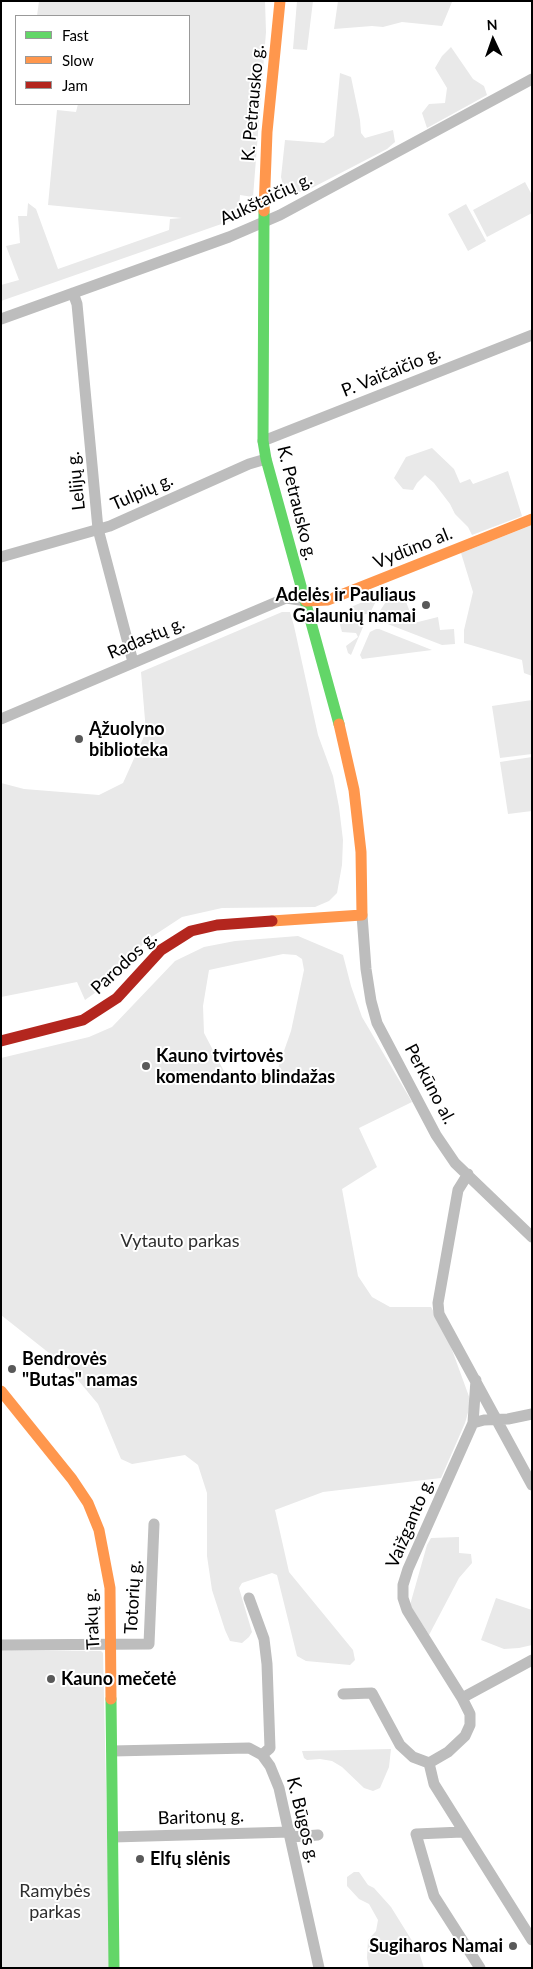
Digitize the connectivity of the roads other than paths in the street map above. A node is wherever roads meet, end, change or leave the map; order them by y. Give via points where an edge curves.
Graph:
1 (280, 1) edge
2 (532, 79) edge
3 (263, 222) junction
4 (73, 293) junction
5 (1, 318) edge
6 (532, 335) edge
7 (263, 441) junction
8 (266, 459) junction
9 (532, 519) edge
10 (98, 529) junction
11 (1, 557) edge
12 (306, 601) junction
13 (133, 662) junction
14 (1, 719) edge
15 (362, 915) junction
16 (1, 1041) edge
17 (468, 1174) junction
18 (532, 1237) edge
19 (476, 1380) junction
20 (1, 1391) edge
21 (532, 1414) edge
22 (497, 1420) junction
23 (473, 1423) junction
24 (532, 1485) edge
25 (154, 1524) dead end
26 (249, 1598) dead end
27 (111, 1644) junction
28 (1, 1645) edge
29 (532, 1660) edge
30 (343, 1694) dead end
31 (462, 1698) junction
32 (112, 1750) junction
33 (262, 1756) junction
34 (429, 1763) junction
35 (462, 1832) junction
36 (290, 1834) junction
37 (318, 1835) dead end
38 (113, 1837) junction
39 (532, 1940) edge
40 (114, 1968) edge
41 (319, 1968) edge
42 (480, 1968) edge

1 - 3 main road, K. Petrausko g. via 267,132
2 - 3 street, Aukštaičių g.
3 - 4 street, Aukštaičių g.
3 - 7 main road, K. Petrausko g.
4 - 5 street, Aukštaičių g.
4 - 10 street, Lelijų g. via 77,304
6 - 7 street, P. Vaičaičio g.
7 - 8 main road, K. Petrausko g.
8 - 10 street, Tulpių g.
8 - 12 main road, K. Petrausko g.
9 - 12 main road, Vydūno al. via 328,600
10 - 11 street, Tulpių g.
10 - 13 street, Lelijų g.
12 - 13 street, Radastų g. via 286,598
12 - 15 main road, K. Petrausko g. via 354,790 361,852
13 - 14 street, Radastų g.
15 - 16 main road, Parodos g. via 217,924 191,931 161,950 117,998 102,1009 83,1020
15 - 17 street, Perkūno al. via 366,969 378,1023 436,1135
17 - 18 street, Perkūno al.
17 - 19 street via 458,1190 438,1303 439,1314
19 - 22 street
19 - 23 street, Vaižganto g.
20 - 27 main road, Trakų g. via 88,1503 99,1530 110,1588
21 - 22 street
22 - 23 street
22 - 24 street
23 - 31 street, Vaižganto g. via 403,1586 407,1610
25 - 27 street, Totorių g. via 149,1644
26 - 33 street via 264,1638 267,1664 270,1748
27 - 28 street, Totorių g.
27 - 32 main road, Trakų g.
29 - 31 street
30 - 34 street via 372,1693 400,1745 413,1757
31 - 34 street, Vaižganto g. via 470,1714 465,1736 448,1752
32 - 33 street via 249,1748
32 - 38 main road, Trakų g.
33 - 36 street, K. Būgos g. via 279,1788
34 - 35 street via 434,1784
35 - 39 street
35 - 42 street via 416,1834 434,1896
36 - 37 street, Baritonų g.
36 - 38 street, Baritonų g.
36 - 41 street, K. Būgos g.
38 - 40 main road, Trakų g.

